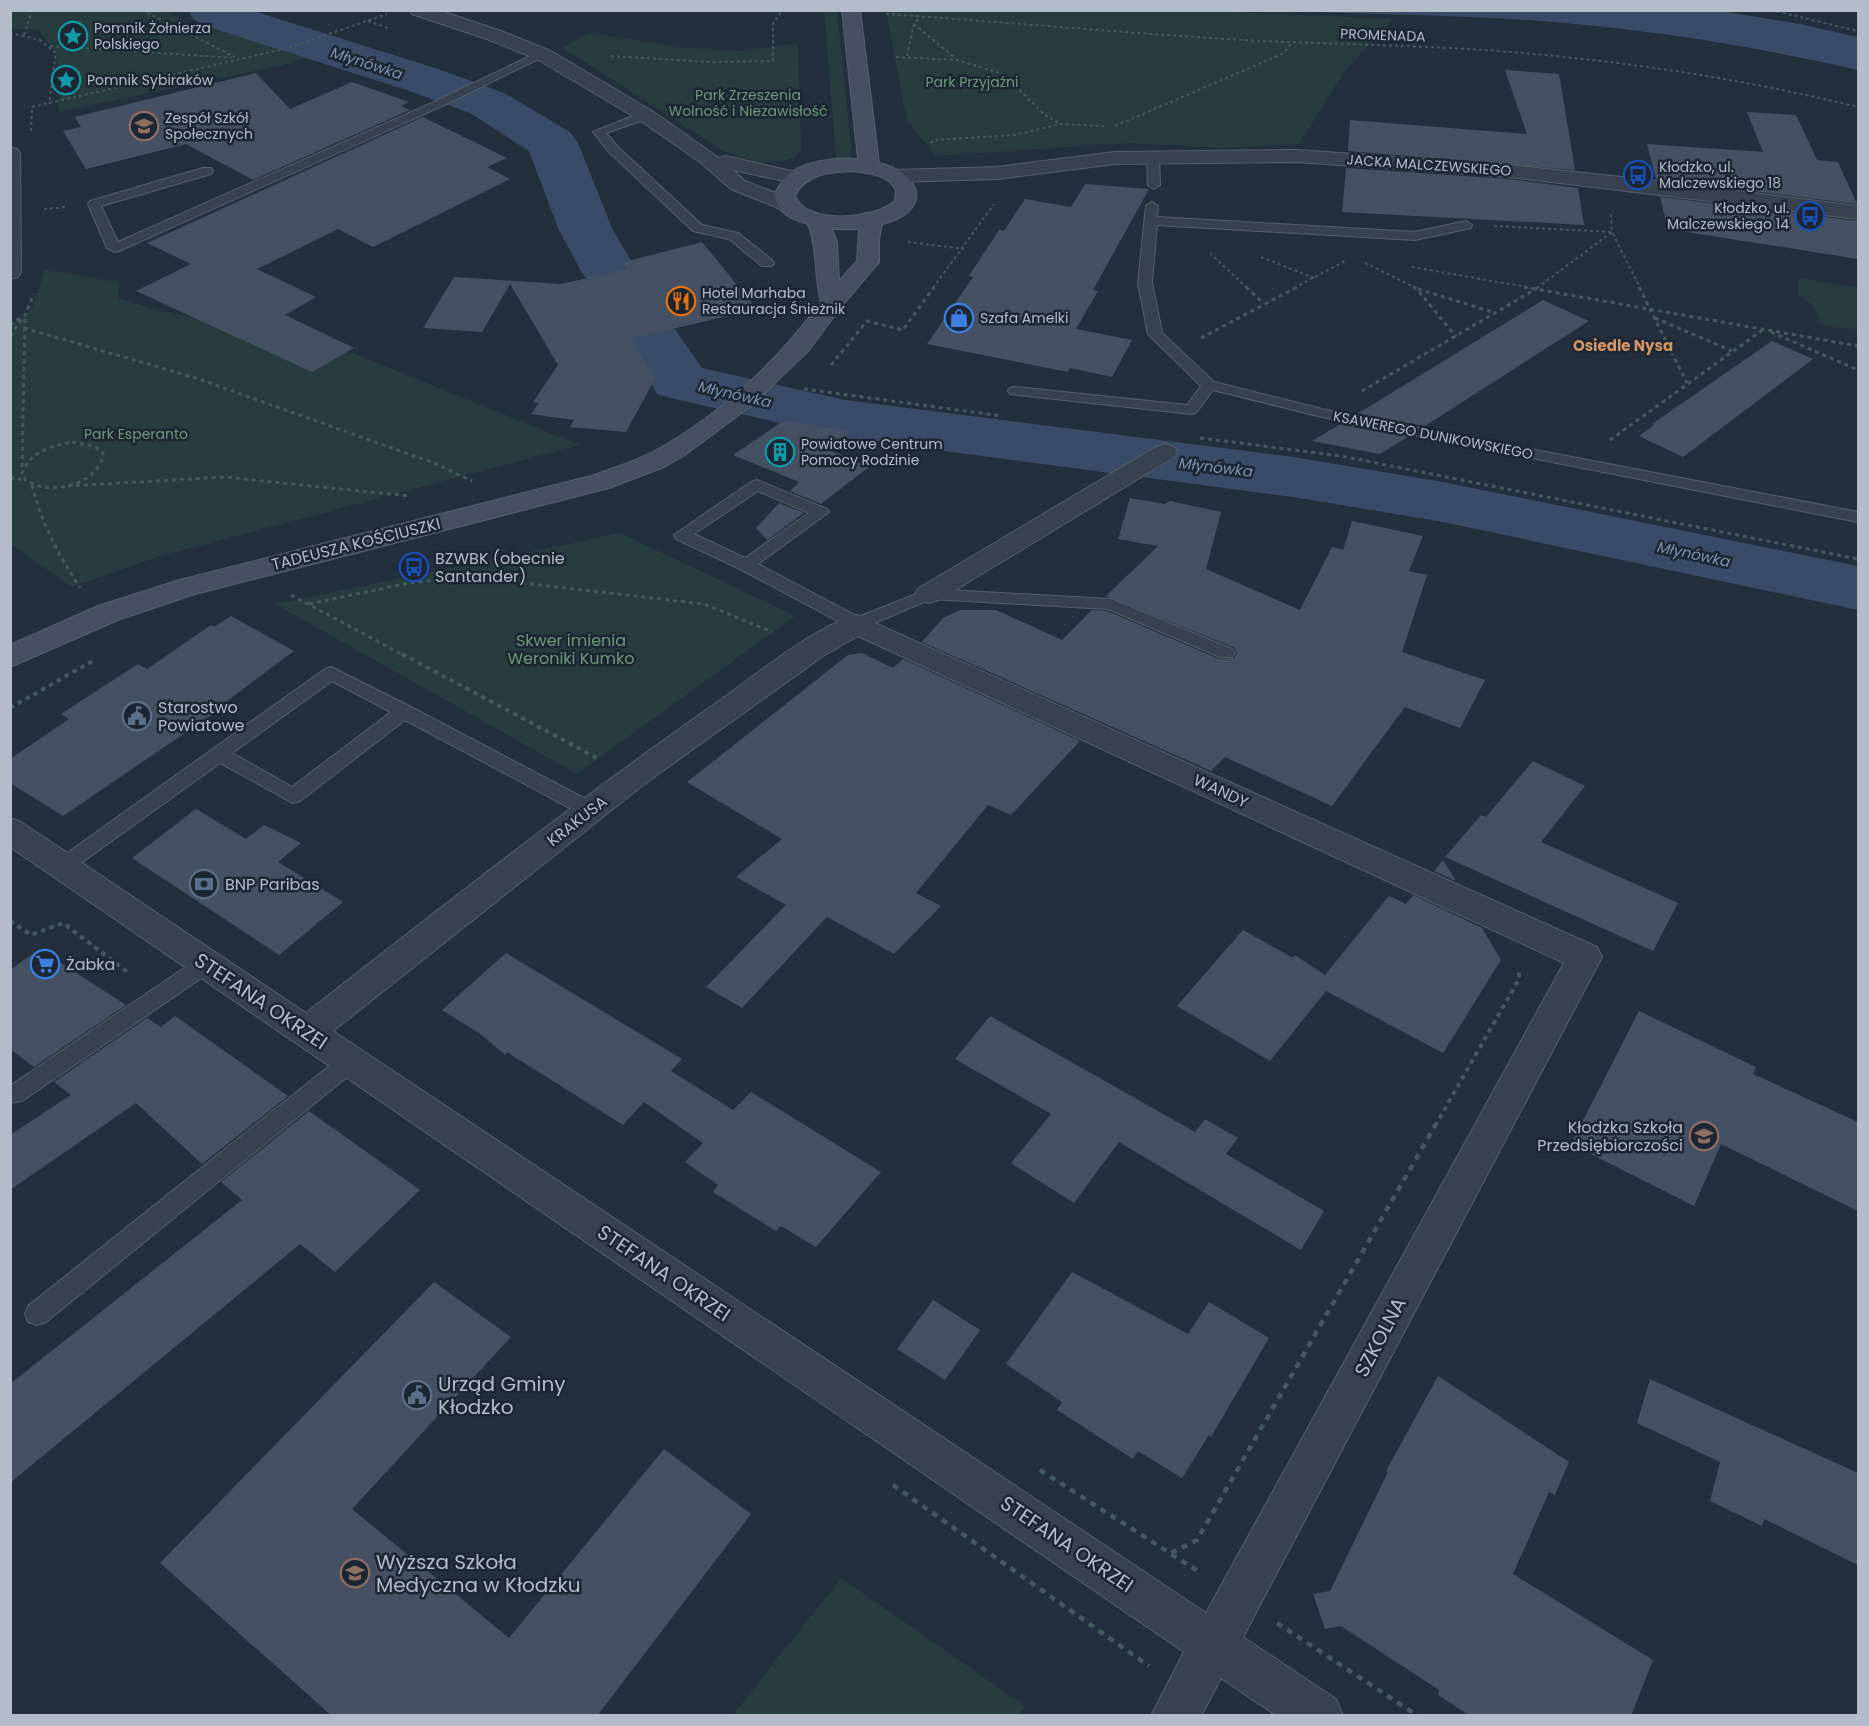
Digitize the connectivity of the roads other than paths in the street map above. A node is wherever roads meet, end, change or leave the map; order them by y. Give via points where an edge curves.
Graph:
1 (851, 10) edge
2 (418, 11) edge
3 (540, 54) junction
4 (645, 115) junction
5 (10, 153) edge
6 (707, 158) junction
7 (1153, 158) junction
8 (11, 160) edge
9 (869, 167) junction
10 (207, 171) dead end
11 (998, 173) junction
12 (894, 176) junction
13 (797, 178) junction
14 (1154, 185) dead end
15 (906, 201) junction
16 (789, 206) junction
17 (1858, 213) edge
18 (818, 221) junction
19 (872, 221) junction
20 (1466, 225) road end
21 (767, 263) dead end
22 (10, 272) edge
23 (833, 302) junction
24 (1209, 385) junction
25 (1014, 391) dead end
26 (1165, 452) road end
27 (1858, 517) edge
28 (746, 565) junction
29 (929, 594) junction
30 (857, 624) junction
31 (1226, 653) dead end
32 (10, 657) edge
33 (405, 711) junction
34 (219, 754) junction
35 (590, 810) junction
36 (10, 830) edge
37 (63, 866) junction
38 (1585, 957) joint
39 (206, 964) junction
40 (307, 1032) junction
41 (350, 1062) junction
42 (10, 1092) edge
43 (37, 1314) dead end
44 (1215, 1644) junction
45 (1175, 1716) edge
46 (1319, 1716) edge

1 - 9 street
2 - 3 street
3 - 4 street
3 - 10 lane via 438,104 114,248 94,204
4 - 6 street
4 - 21 lane via 599,132 698,228 733,236
5 - 8 street
6 - 13 street
6 - 16 street via 738,185
7 - 11 street, JACKA MALCZEWSKIEGO via 1115,158
7 - 14 lane
7 - 17 street, JACKA MALCZEWSKIEGO via 1297,156 1509,171
8 - 22 street
9 - 12 street
9 - 13 street via 828,167
11 - 12 street, JACKA MALCZEWSKIEGO
11 - 15 street, JACKA MALCZEWSKIEGO
12 - 15 street via 904,183
13 - 16 street via 785,196
15 - 19 street via 894,212
16 - 18 street
18 - 19 street
18 - 23 street via 826,242 827,280
19 - 23 street via 868,262
20 - 24 lane, KSAWEREGO DUNIKOWSKIEGO via 1415,236 1152,213 1145,283 1155,334
23 - 32 street, TADEUSZA KOŚCIUSZKI via 778,369 701,434 655,461 600,482 186,587 108,613
24 - 25 lane via 1191,410
24 - 27 lane, KSAWEREGO DUNIKOWSKIEGO via 1322,413
26 - 29 street
28 - 28 lane via 682,535 757,485 821,512
28 - 30 lane
29 - 30 lane
29 - 31 lane via 1111,604
30 - 35 street, KRAKUSA via 813,649
30 - 38 street, WANDY
33 - 34 lane via 332,673
33 - 34 lane via 293,796
33 - 35 lane
34 - 37 lane
35 - 40 street, KRAKUSA
36 - 37 street, STEFANA OKRZEI
37 - 39 street, STEFANA OKRZEI
38 - 44 street, SZKOLNA
39 - 40 street, STEFANA OKRZEI
39 - 42 lane via 14,1095
40 - 41 street, STEFANA OKRZEI
41 - 43 lane
41 - 44 street, STEFANA OKRZEI
44 - 45 street, SZKOLNA
44 - 46 street, STEFANA OKRZEI

